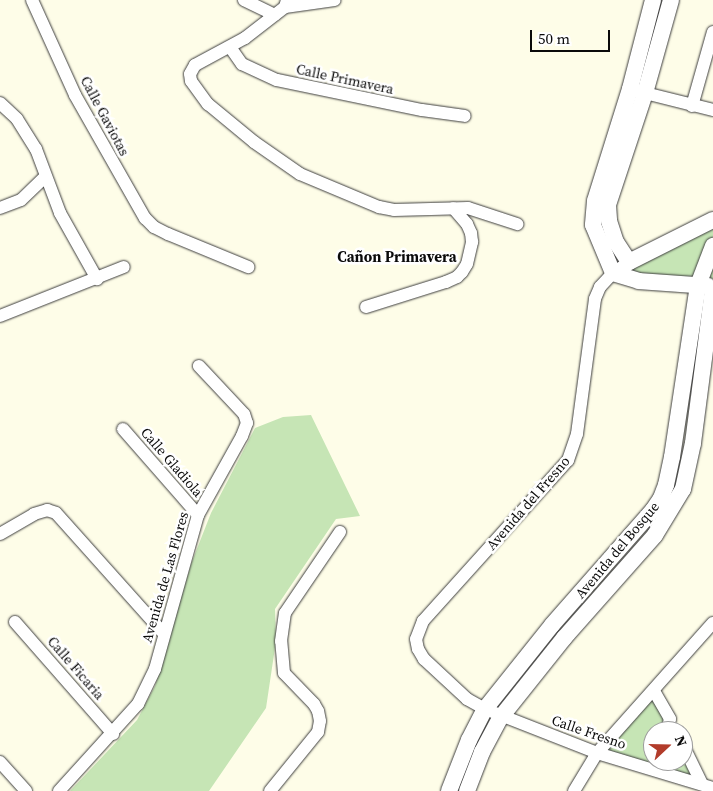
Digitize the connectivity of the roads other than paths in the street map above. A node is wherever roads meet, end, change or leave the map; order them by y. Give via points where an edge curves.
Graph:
1 (32, 0) edge
2 (244, 0) edge
3 (335, 0) edge
4 (654, 0) edge
5 (671, 0) edge
6 (282, 7) edge
7 (713, 32) edge
8 (230, 46) junction
9 (637, 91) junction
10 (0, 103) edge
11 (692, 106) junction
12 (713, 110) edge
13 (465, 116) dead end
14 (45, 177) junction
15 (0, 208) edge
16 (453, 208) junction
17 (713, 220) edge
18 (517, 224) dead end
19 (713, 246) edge
20 (628, 262) junction
21 (124, 267) dead end
22 (248, 267) dead end
23 (613, 273) junction
24 (97, 279) junction
25 (708, 287) edge
26 (366, 307) dead end
27 (0, 316) edge
28 (199, 366) dead end
29 (124, 429) dead end
30 (198, 515) junction
31 (340, 532) dead end
32 (0, 534) edge
33 (15, 622) dead end
34 (713, 623) edge
35 (164, 634) junction
36 (654, 691) junction
37 (485, 709) junction
38 (501, 717) junction
39 (667, 721) edge
40 (114, 734) junction
41 (597, 753) junction
42 (693, 761) edge
43 (0, 762) edge
44 (643, 762) edge
45 (672, 771) edge
46 (708, 786) edge
47 (26, 791) edge
48 (59, 791) edge
49 (270, 791) edge
50 (448, 791) edge
51 (467, 791) edge
52 (574, 791) edge

1 - 22 street, Calle Gaviotas via 75,95 139,209 154,227
2 - 6 street
3 - 6 street
4 - 9 street
5 - 9 street
6 - 8 street via 245,38
7 - 11 street
8 - 13 street, Calle Primavera via 242,64 277,80
8 - 16 street via 195,65 190,74 191,81 208,104 254,142 300,174 379,207 394,210
9 - 11 street
9 - 20 street via 608,205 616,242
9 - 23 street via 592,215 598,240
10 - 14 street via 27,132
11 - 12 street
14 - 15 street via 21,200
14 - 24 street via 60,214
16 - 18 street via 481,211
16 - 26 street via 467,224 472,242 467,264 457,278
17 - 20 street, Avenida del Fresno
19 - 25 street, Avenida del Bosque
20 - 23 street, Avenida del Fresno
21 - 24 street
23 - 25 street via 639,281
23 - 37 street, Avenida del Fresno via 600,287 595,299 577,434 568,460 423,621 418,631 418,649 424,659 467,699
24 - 27 street
25 - 37 street, Avenida del Bosque via 666,485 660,498
25 - 38 street, Avenida del Bosque via 694,443 683,489 655,535 564,638
28 - 30 street, Avenida de Las Flores via 244,414 247,422
29 - 30 street, Calle Gladiola
30 - 35 street, Avenida de Las Flores
31 - 49 street via 285,613 281,641 284,673 314,704 320,721 318,732
32 - 35 street via 34,514 47,510 56,513
33 - 40 street, Calle Ficaria
34 - 36 street
35 - 40 street, Avenida de Las Flores via 155,669 138,704
36 - 39 street
36 - 41 street
37 - 38 street, Calle Fresno
37 - 50 street, Avenida del Bosque via 468,740
38 - 41 street, Calle Fresno
38 - 51 street, Avenida del Bosque via 482,752
40 - 48 street, Avenida de Las Flores
41 - 44 street, Calle Fresno
41 - 52 street
42 - 46 street
43 - 47 street
45 - 46 street, Calle Fresno

